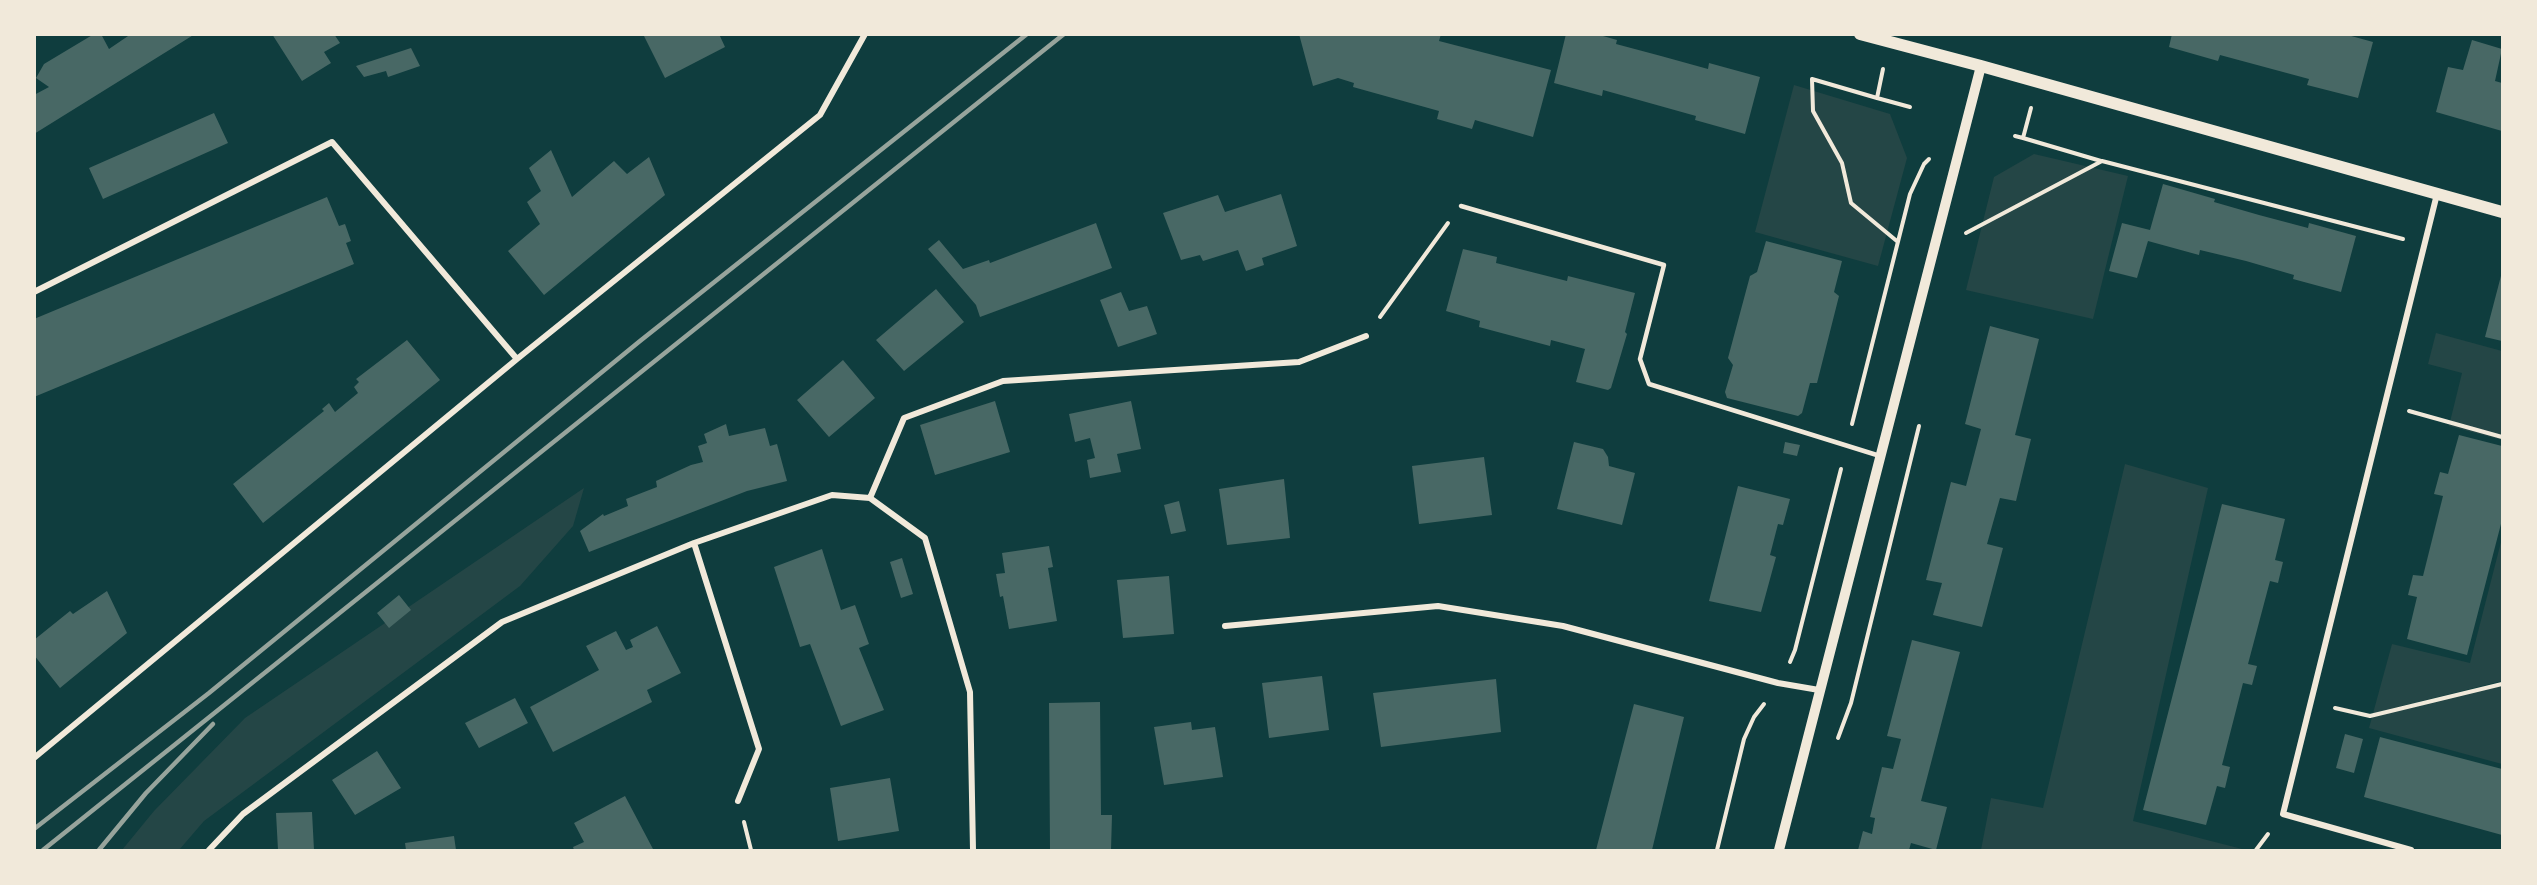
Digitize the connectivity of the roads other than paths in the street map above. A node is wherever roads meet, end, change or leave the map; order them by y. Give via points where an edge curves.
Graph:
1 (865, 34) edge
2 (1860, 34) edge
3 (1981, 66) junction
4 (2437, 194) junction
5 (1461, 206) road end
6 (2502, 212) edge
7 (34, 292) edge
8 (1366, 336) road end
9 (517, 359) junction
10 (1880, 456) junction
11 (870, 498) junction
12 (694, 543) junction
13 (1225, 626) dead end
14 (1819, 690) junction
15 (34, 758) edge
16 (738, 801) dead end
17 (209, 850) edge
18 (973, 850) edge
19 (1779, 850) edge
20 (2411, 850) edge

1 - 9 street via 819,115
2 - 3 main road
3 - 4 main road
3 - 10 street
4 - 6 main road
4 - 20 street via 2283,814
5 - 10 lane via 1664,265 1640,359 1649,384
7 - 9 street via 332,142
8 - 11 street via 1299,362 1004,381 904,418
9 - 15 street
10 - 14 street
11 - 12 street via 832,495
11 - 18 street via 925,538 967,681
12 - 16 street via 759,749
12 - 17 street via 502,622 243,814
13 - 14 street via 1438,606 1563,626 1778,683
14 - 19 street

